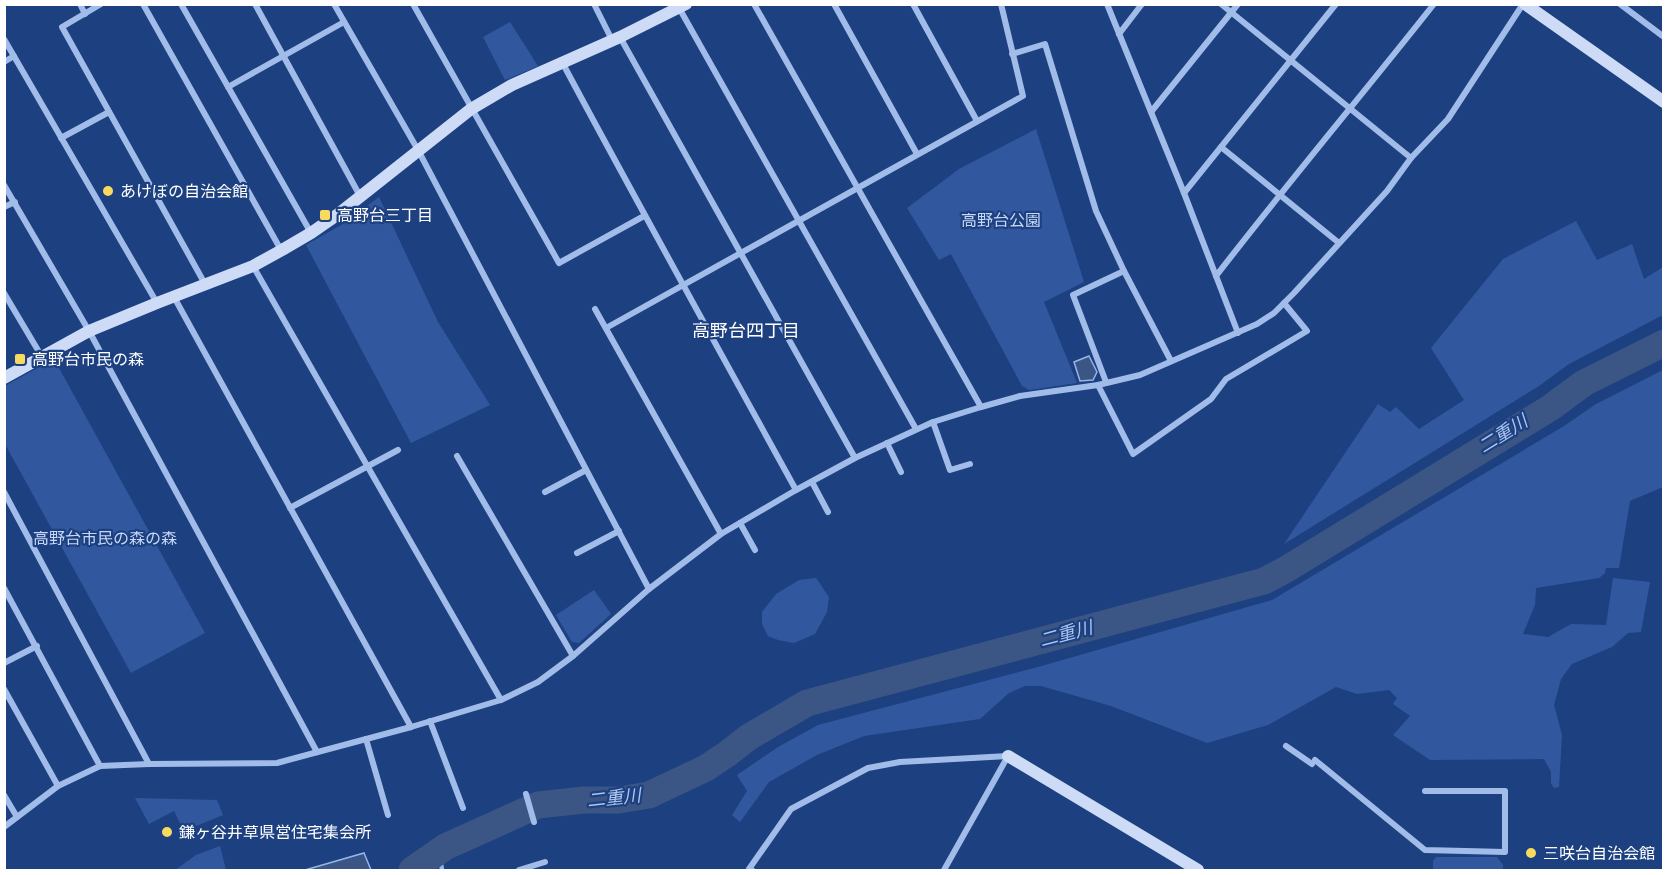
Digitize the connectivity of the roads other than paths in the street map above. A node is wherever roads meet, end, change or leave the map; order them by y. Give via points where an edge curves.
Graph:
1 (80, 4) edge
2 (101, 4) edge
3 (143, 4) edge
4 (181, 4) edge
5 (255, 4) edge
6 (334, 4) edge
7 (413, 4) edge
8 (594, 4) edge
9 (754, 4) edge
10 (834, 4) edge
11 (913, 4) edge
12 (1001, 4) edge
13 (1107, 4) edge
14 (1142, 4) edge
15 (1221, 4) edge
16 (1239, 4) edge
17 (1336, 4) edge
18 (1434, 4) edge
19 (1620, 4) edge
20 (1525, 5) edge
21 (681, 6) edge
22 (1232, 13) junction
23 (85, 14) junction
24 (344, 22) junction
25 (1119, 34) junction
26 (1664, 37) edge
27 (616, 38) junction
28 (4, 39) edge
29 (1012, 54) junction
30 (14, 56) junction
31 (284, 56) junction
32 (1290, 60) junction
33 (4, 62) edge
34 (562, 62) junction
35 (228, 87) junction
36 (1664, 102) edge
37 (471, 109) junction
38 (1351, 109) junction
39 (109, 112) junction
40 (1151, 112) junction
41 (977, 121) junction
42 (61, 138) junction
43 (1221, 147) junction
44 (418, 150) junction
45 (917, 154) junction
46 (1411, 158) junction
47 (4, 184) edge
48 (857, 188) junction
49 (1184, 193) junction
50 (1279, 194) junction
51 (360, 197) junction
52 (15, 202) junction
53 (4, 207) edge
54 (644, 216) junction
55 (799, 221) junction
56 (311, 233) junction
57 (1339, 243) junction
58 (282, 250) junction
59 (741, 253) junction
60 (253, 266) junction
61 (1124, 271) junction
62 (1216, 276) junction
63 (205, 284) junction
64 (684, 284) junction
65 (4, 293) edge
66 (174, 296) junction
67 (157, 303) junction
68 (1284, 303) junction
69 (595, 309) dead end
70 (606, 328) junction
71 (89, 331) junction
72 (1238, 333) junction
73 (42, 357) junction
74 (1172, 361) junction
75 (4, 378) edge
76 (1106, 382) junction
77 (1098, 385) junction
78 (981, 407) junction
79 (933, 422) junction
80 (916, 429) junction
81 (886, 443) junction
82 (398, 450) dead end
83 (458, 456) dead end
84 (855, 458) junction
85 (970, 464) dead end
86 (367, 465) junction
87 (586, 470) junction
88 (901, 472) dead end
89 (812, 482) junction
90 (796, 490) junction
91 (4, 492) edge
92 (545, 492) dead end
93 (290, 508) junction
94 (828, 512) dead end
95 (740, 523) junction
96 (619, 531) junction
97 (721, 534) junction
98 (755, 550) dead end
99 (577, 553) dead end
100 (4, 588) edge
101 (649, 589) junction
102 (37, 646) junction
103 (573, 656) junction
104 (4, 663) edge
105 (4, 689) edge
106 (501, 700) junction
107 (430, 721) junction
108 (411, 727) junction
109 (366, 739) junction
110 (1286, 746) dead end
111 (317, 752) junction
112 (1008, 756) junction
113 (149, 764) junction
114 (100, 766) junction
115 (58, 786) junction
116 (1425, 790) dead end
117 (526, 794) dead end
118 (4, 795) edge
119 (464, 808) dead end
120 (388, 815) dead end
121 (17, 817) junction
122 (534, 822) dead end
123 (4, 827) edge
124 (545, 862) dead end
125 (519, 870) edge
126 (752, 870) edge
127 (944, 870) edge
128 (1198, 870) edge

1 - 23 street
2 - 23 street
3 - 58 street
4 - 35 street
5 - 31 street
6 - 24 street
7 - 37 street
8 - 27 street
9 - 48 street
10 - 45 street
11 - 41 street
12 - 29 street
13 - 25 street
14 - 25 street
15 - 22 street
16 - 22 street
17 - 32 street
18 - 38 street
19 - 26 street
20 - 36 street
20 - 46 street via 1448,119
21 - 27 street
21 - 55 street
22 - 32 street
22 - 40 street
23 - 39 street via 62,27
24 - 31 street
24 - 44 street
25 - 40 street
27 - 34 street
27 - 59 street
28 - 30 street
29 - 41 street via 1023,96
29 - 61 street via 1044,44 1096,211
30 - 33 street
30 - 42 street
31 - 35 street
31 - 51 street
32 - 38 street
32 - 43 street
34 - 37 street
34 - 54 street
35 - 56 street
37 - 44 street
37 - 54 street via 560,263
38 - 46 street
38 - 50 street
39 - 42 street
39 - 63 street
40 - 49 street
41 - 45 street
42 - 67 street
43 - 49 street
43 - 50 street
44 - 51 street
44 - 87 street
45 - 48 street
46 - 57 street via 1387,191
47 - 52 street
48 - 55 street
48 - 78 street
49 - 62 street
50 - 57 street
50 - 62 street
51 - 56 street
52 - 53 street
52 - 71 street
54 - 64 street
55 - 59 street
55 - 80 street
56 - 58 street
57 - 68 street
58 - 60 street
59 - 64 street
59 - 84 street
60 - 63 street
60 - 86 street
61 - 74 street
61 - 76 street via 1073,296
62 - 72 street
63 - 66 street
64 - 70 street
64 - 90 street
65 - 73 street
66 - 67 street
66 - 93 street
67 - 71 street
68 - 72 street
68 - 77 street via 1307,331 1226,379 1211,399 1133,454
69 - 70 street
70 - 97 street
71 - 73 street
71 - 111 street
72 - 74 street
73 - 75 street
74 - 76 street via 1140,375
76 - 77 street
77 - 78 street via 1020,396
78 - 79 street
79 - 80 street
79 - 85 street via 950,470
80 - 81 street
81 - 84 street
81 - 88 street
82 - 86 street
83 - 103 street
84 - 89 street
86 - 93 street
86 - 106 street
87 - 92 street
87 - 96 street
89 - 90 street
89 - 94 street
90 - 95 street
91 - 113 street
93 - 108 street
95 - 97 street
95 - 98 street
96 - 99 street
96 - 101 street
97 - 101 street
100 - 102 street
101 - 103 street
102 - 104 street
102 - 114 street
103 - 106 street via 538,682
105 - 115 street
106 - 107 street
107 - 108 street
107 - 119 street
108 - 109 street
109 - 111 street
109 - 120 street
110 - 116 street via 1314,762 1425,850 1505,852 1505,791
111 - 113 street via 277,763
112 - 126 street via 900,762 868,768 791,809 749,869
112 - 127 street
112 - 128 street
113 - 114 street
114 - 115 street
115 - 121 street
117 - 122 street
118 - 121 street
121 - 123 street
124 - 125 street

